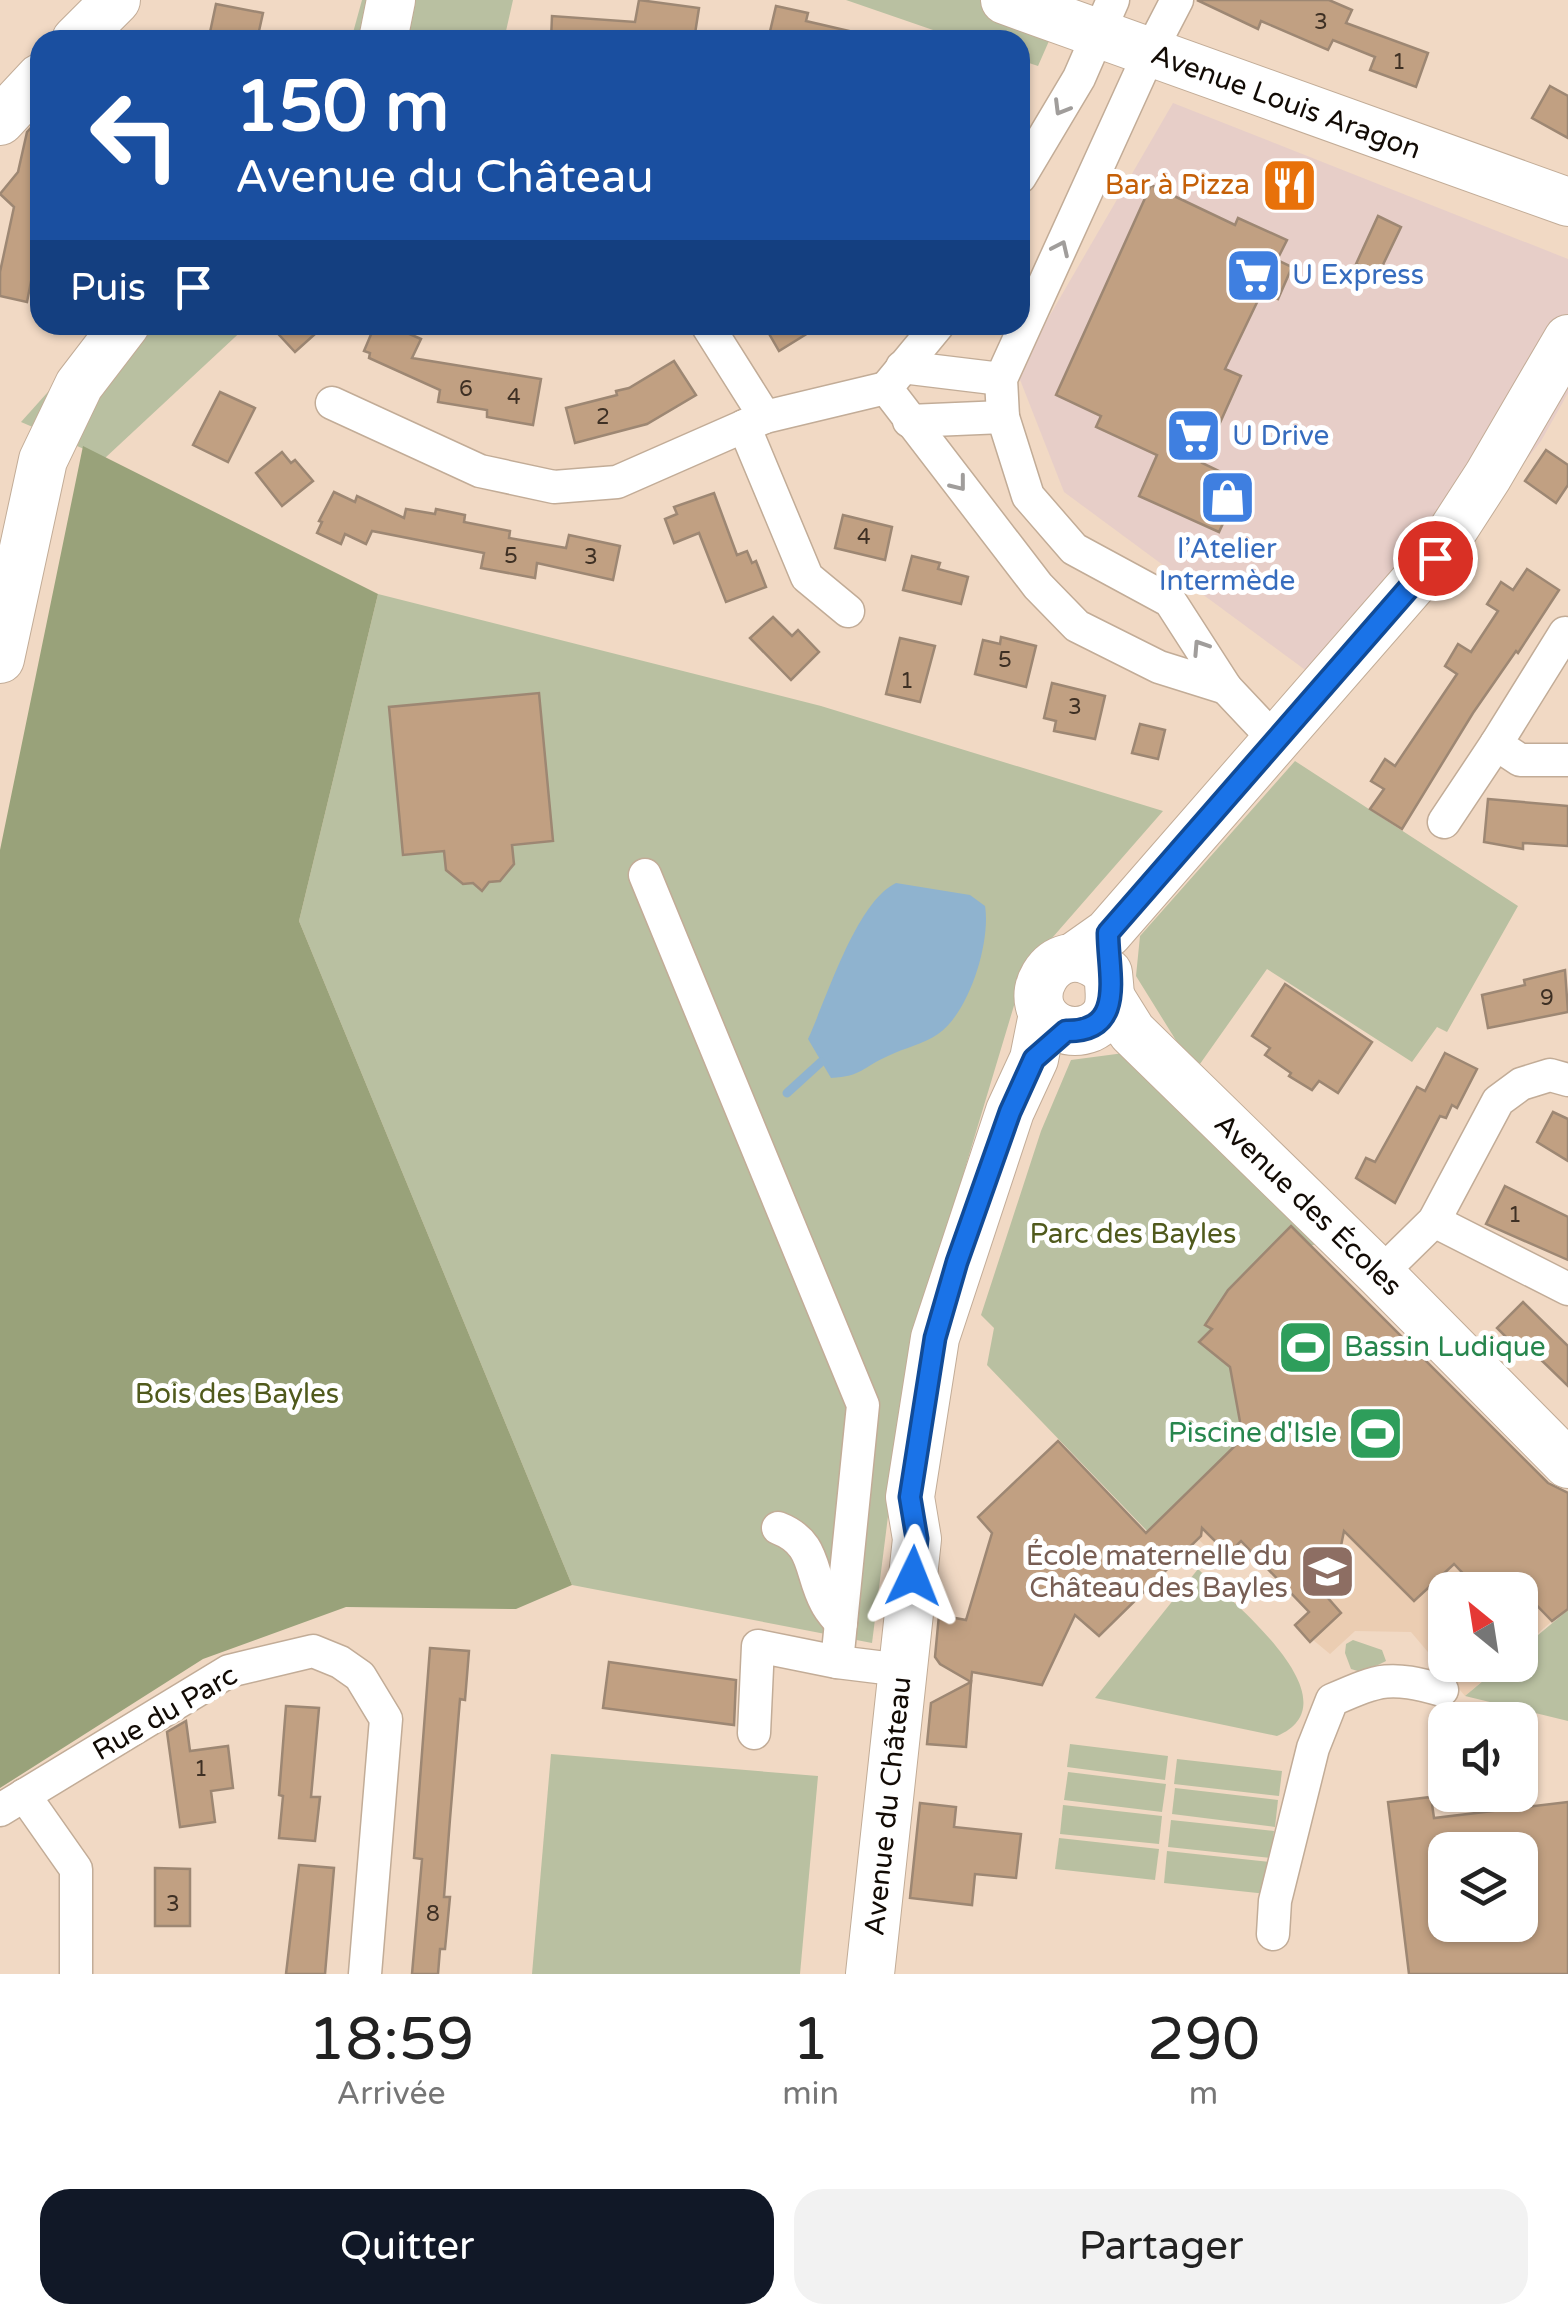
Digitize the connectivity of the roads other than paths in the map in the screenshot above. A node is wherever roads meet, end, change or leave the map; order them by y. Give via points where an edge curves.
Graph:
1 (391, 0) edge
2 (1006, 0) edge
3 (1177, 0) edge
4 (1106, 18) edge
5 (386, 30) edge
6 (1149, 54) junction
7 (30, 89) edge
8 (0, 121) edge
9 (1030, 161) edge
10 (1568, 202) edge
11 (1030, 314) edge
12 (117, 335) edge
13 (711, 335) edge
14 (930, 335) edge
15 (1020, 335) edge
16 (1560, 370) edge
17 (894, 377) junction
18 (1000, 379) junction
19 (332, 403) dead end
20 (1002, 417) junction
21 (754, 421) junction
22 (909, 421) junction
23 (848, 611) dead end
24 (1565, 633) dead end
25 (0, 659) edge
26 (1226, 688) junction
27 (1274, 740) junction
28 (1496, 744) junction
29 (1568, 760) edge
30 (1444, 822) dead end
31 (645, 875) dead end
32 (1086, 1003) junction
33 (1568, 1080) edge
34 (1434, 1221) junction
35 (1380, 1274) junction
36 (1568, 1289) edge
37 (1568, 1464) edge
38 (778, 1528) dead end
39 (841, 1623) junction
40 (837, 1662) junction
41 (902, 1670) junction
42 (1442, 1690) dead end
43 (754, 1733) dead end
44 (12, 1803) edge
45 (1273, 1934) dead end
46 (76, 1974) edge
47 (365, 1974) edge
48 (870, 1974) edge

1 - 5 main road
2 - 4 main road, Avenue Louis Aragon
3 - 6 street
4 - 6 main road, Avenue Louis Aragon
4 -> 9 street
6 - 10 main road, Avenue Louis Aragon
11 -> 6 street
7 - 8 main road
12 - 25 main road via 79,386 43,460
13 - 21 street
14 - 17 street
18 -> 15 street
16 - 27 main road, Avenue du Château via 1435,558
17 - 18 street
17 - 21 street
17 - 22 street
18 - 20 street
19 - 21 street via 480,471 554,487 618,482
20 - 22 street
26 -> 20 street via 1170,601 1074,549 1028,496
21 - 23 street via 807,577
22 -> 26 street via 1077,626 1159,667
24 - 28 street
26 - 27 street
27 - 32 main road, Avenue du Château
28 - 29 street via 1520,760
28 - 30 street
31 - 39 street via 863,1405
32 - 35 main road, Avenue des Écoles
32 - 41 main road, Avenue du Château via 1010,1112 935,1338 910,1497 917,1539
33 - 34 street via 1550,1075 1498,1101
34 - 35 street
34 - 36 street
35 - 37 main road, Avenue des Écoles
38 - 39 street via 795,1535 809,1555 826,1603
39 - 40 street
40 - 41 street
40 - 43 street via 758,1646
41 - 48 main road, Avenue du Château
42 - 45 street via 1399,1679 1374,1681 1332,1700 1312,1748
44 - 46 street via 76,1869
44 - 47 street, Rue du Parc via 229,1670 313,1651 340,1662 360,1676 386,1719

